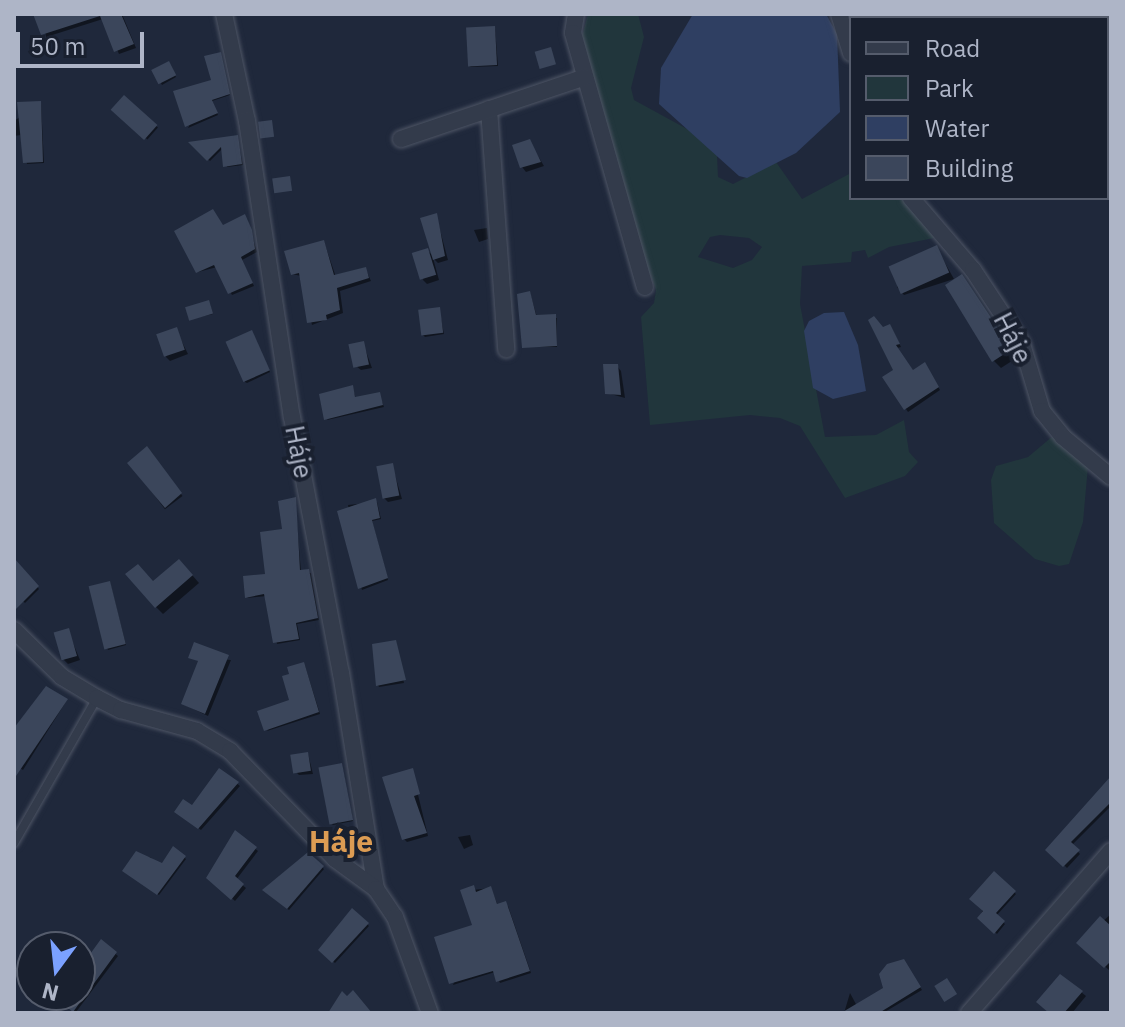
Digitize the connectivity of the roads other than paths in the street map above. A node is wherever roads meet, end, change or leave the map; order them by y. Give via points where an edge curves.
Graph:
1 (224, 14) edge
2 (576, 14) edge
3 (839, 14) edge
4 (849, 46) edge
5 (585, 77) junction
6 (489, 109) junction
7 (401, 139) dead end
8 (913, 200) edge
9 (645, 287) dead end
10 (506, 349) dead end
11 (1111, 477) edge
12 (14, 630) edge
13 (97, 698) junction
14 (14, 843) edge
15 (1111, 851) edge
16 (376, 889) junction
17 (430, 1013) edge
18 (969, 1013) edge

1 - 16 street, Háje via 247,121 292,417
2 - 5 street via 573,33
3 - 4 street
5 - 6 street
5 - 9 street
6 - 7 street
6 - 10 street
8 - 11 street, Háje via 973,270 1022,344 1042,411 1063,437
12 - 13 street, Háje via 62,677
13 - 14 lane
13 - 16 street, Háje via 214,740 335,859
15 - 18 street
16 - 17 street, Háje via 395,917

